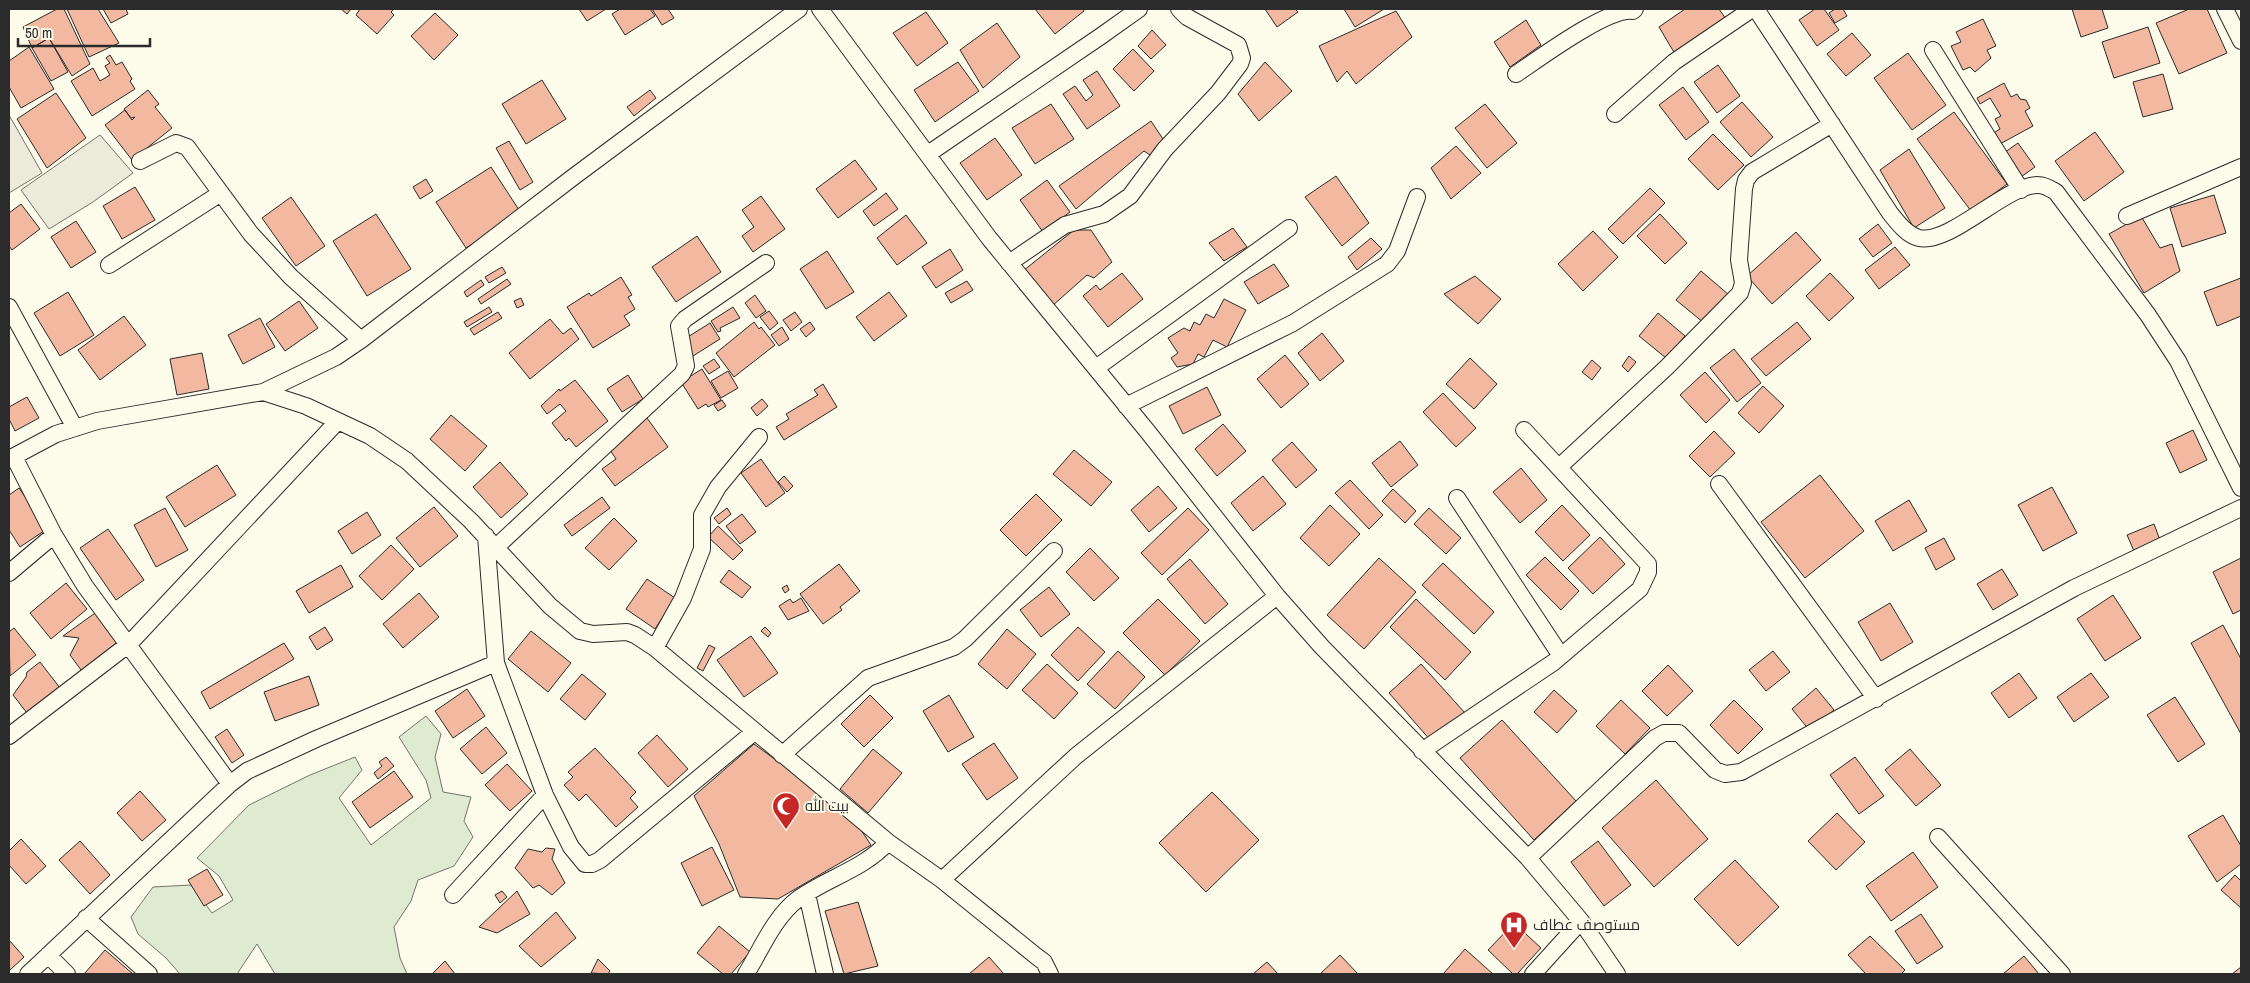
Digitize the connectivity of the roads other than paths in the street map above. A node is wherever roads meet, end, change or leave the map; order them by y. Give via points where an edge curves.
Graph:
1 (799, 9) edge
2 (820, 9) edge
3 (1138, 9) edge
4 (1179, 9) edge
5 (1635, 9) edge
6 (1754, 9) edge
7 (2224, 9) edge
8 (2241, 41) edge
9 (1933, 50) dead end
10 (1516, 74) dead end
11 (1615, 114) dead end
12 (1832, 124) junction
13 (928, 154) junction
14 (140, 161) dead end
15 (2241, 168) edge
16 (2021, 190) junction
17 (220, 193) junction
18 (1417, 197) dead end
19 (2127, 216) dead end
20 (1290, 228) dead end
21 (766, 262) dead end
22 (1009, 263) junction
23 (109, 265) dead end
24 (9, 307) edge
25 (361, 340) junction
26 (1096, 368) junction
27 (263, 392) junction
28 (1126, 406) junction
29 (337, 422) junction
30 (75, 428) junction
31 (1524, 430) dead end
32 (759, 437) dead end
33 (11, 458) edge
34 (1559, 467) junction
35 (1719, 484) dead end
36 (2241, 488) edge
37 (1457, 498) dead end
38 (2241, 508) edge
39 (54, 535) junction
40 (491, 541) junction
41 (1054, 551) dead end
42 (9, 574) edge
43 (1277, 596) junction
44 (129, 644) junction
45 (655, 648) junction
46 (1561, 656) junction
47 (496, 663) junction
48 (1876, 699) junction
49 (754, 732) junction
50 (9, 736) edge
51 (1422, 751) junction
52 (782, 755) junction
53 (230, 784) junction
54 (545, 796) junction
55 (1938, 837) dead end
56 (888, 842) junction
57 (1528, 858) junction
58 (942, 880) junction
59 (807, 894) junction
60 (453, 895) dead end
61 (86, 918) junction
62 (1581, 921) junction
63 (48, 955) junction
64 (28, 974) edge
65 (67, 974) edge
66 (150, 974) edge
67 (746, 974) edge
68 (825, 974) edge
69 (1050, 974) edge
70 (1534, 974) edge
71 (1617, 974) edge
72 (2062, 974) edge

1 - 25 street
2 - 13 street
3 - 13 street
4 - 22 street via 1187,17 1238,45 1242,58 1240,64 1218,94 1165,149 1130,196 1104,214 1065,225
5 - 10 street via 1624,10 1590,26
6 - 11 street via 1674,62
6 - 12 street
7 - 8 street
9 - 16 street
12 - 16 street via 1890,214 1908,233 1920,238 1932,238 1952,229
12 - 34 street via 1752,172 1746,180 1740,293 1668,367
13 - 22 street
14 - 17 street via 176,143 187,147
15 - 19 street
16 - 36 street via 2038,185 2056,192 2148,315 2178,361
17 - 23 street
17 - 25 street via 251,234 291,277
18 - 28 street via 1396,251 1387,264 1293,323
20 - 26 street
21 - 40 street via 679,326 686,366 682,374
22 - 26 street
24 - 30 street
25 - 27 street via 336,357
26 - 28 street
27 - 29 street via 306,406
27 - 30 street via 97,421
28 - 43 street
29 - 40 street via 370,436 407,461
29 - 44 street
30 - 33 street via 56,434
31 - 34 street
32 - 45 street via 718,487 702,516 702,549 682,598
33 - 39 street
34 - 46 street via 1648,564 1640,589
35 - 48 street
37 - 46 street
38 - 48 street via 2074,588
39 - 42 street
39 - 44 street via 85,586
40 - 45 street via 550,606 580,630 593,634 627,632
40 - 47 street
41 - 52 street via 965,640 954,647 868,678
43 - 51 street
43 - 58 street via 1076,756
44 - 50 street
44 - 53 street
45 - 49 street
46 - 51 street
47 - 53 street via 316,739 247,771
47 - 54 street
48 - 57 street via 1733,774 1715,770 1679,732 1664,733
49 - 52 street
49 - 54 street via 592,864 585,864 576,855
51 - 57 street
52 - 56 street
53 - 61 street
54 - 60 street
55 - 72 street
56 - 58 street
56 - 59 street via 870,859
57 - 62 street
58 - 69 street via 1044,962
59 - 67 street via 781,916
59 - 68 street
61 - 63 street
61 - 66 street
62 - 70 street
62 - 71 street
63 - 64 street
63 - 65 street

